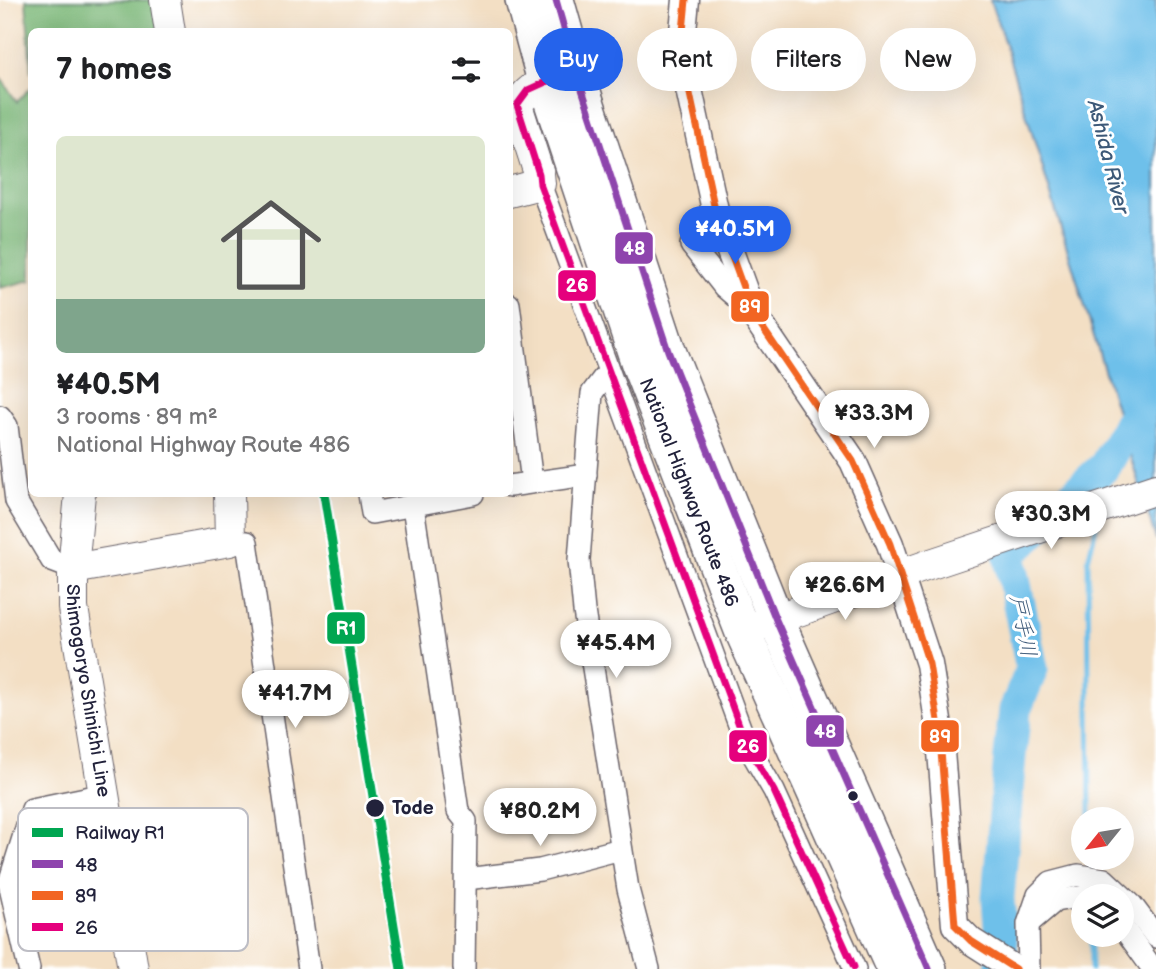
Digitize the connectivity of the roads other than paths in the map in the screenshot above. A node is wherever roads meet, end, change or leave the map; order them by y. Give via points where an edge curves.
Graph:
1 (165, 0) edge
2 (523, 0) edge
3 (556, 0) edge
4 (686, 0) edge
5 (169, 28) edge
6 (537, 28) edge
7 (557, 28) edge
8 (534, 87) edge
9 (564, 91) edge
10 (566, 91) edge
11 (540, 184) junction
12 (513, 191) edge
13 (691, 245) dead end
14 (752, 312) junction
15 (513, 336) edge
16 (609, 375) junction
17 (0, 416) edge
18 (586, 475) junction
19 (531, 482) junction
20 (513, 485) edge
21 (1156, 489) edge
22 (80, 497) edge
23 (229, 497) edge
24 (369, 497) edge
25 (458, 497) edge
26 (413, 506) junction
27 (230, 541) junction
28 (73, 569) junction
29 (901, 575) junction
30 (776, 620) junction
31 (742, 630) junction
32 (104, 794) junction
33 (37, 808) edge
34 (106, 808) edge
35 (621, 849) junction
36 (18, 854) edge
37 (466, 879) junction
38 (1071, 898) edge
39 (18, 922) edge
40 (1028, 924) junction
41 (1156, 937) edge
42 (1134, 943) edge
43 (25, 951) edge
44 (130, 951) edge
45 (29, 969) edge
46 (133, 969) edge
47 (309, 969) edge
48 (464, 969) edge
49 (649, 969) edge
50 (855, 969) edge
51 (894, 969) edge
52 (929, 969) edge
53 (1015, 969) edge
54 (1029, 969) edge
55 (1153, 969) edge

1 - 5 main road
2 - 6 highway, National Highway Route 486
3 - 7 highway, National Highway Route 486
4 - 14 street via 681,52 715,210
8 - 11 main road via 517,105
9 - 31 highway, National Highway Route 486 via 639,364
10 - 30 highway, National Highway Route 486
11 - 12 main road
11 - 16 street
13 - 14 street via 724,287
14 - 29 street via 853,461
15 - 19 street
16 - 18 street via 592,393
16 - 50 street via 745,741 774,791
17 - 28 street via 7,426 16,501 52,561
18 - 19 street
18 - 35 street via 579,560
19 - 20 street
21 - 29 main road
22 - 28 main road, Shimogoryo Shinichi Line
23 - 27 main road
24 - 26 street via 372,513
25 - 26 street
26 - 37 street via 458,811 466,821
27 - 28 main road
27 - 47 street via 247,542
28 - 32 main road, Shimogoryo Shinichi Line via 73,608
29 - 30 main road
29 - 53 street via 929,664 939,727 955,925
30 - 31 main road
30 - 52 highway, National Highway Route 486
31 - 51 highway, National Highway Route 486
32 - 33 street
32 - 34 main road, Shimogoryo Shinichi Line
35 - 37 street via 540,870
35 - 49 street
36 - 39 street via 9,883
37 - 48 street
38 - 40 street via 1055,901
40 - 41 street via 1038,895 1051,882 1078,875 1104,879
40 - 54 street
42 - 55 street
43 - 45 street
44 - 46 main road, Shimogoryo Shinichi Line

